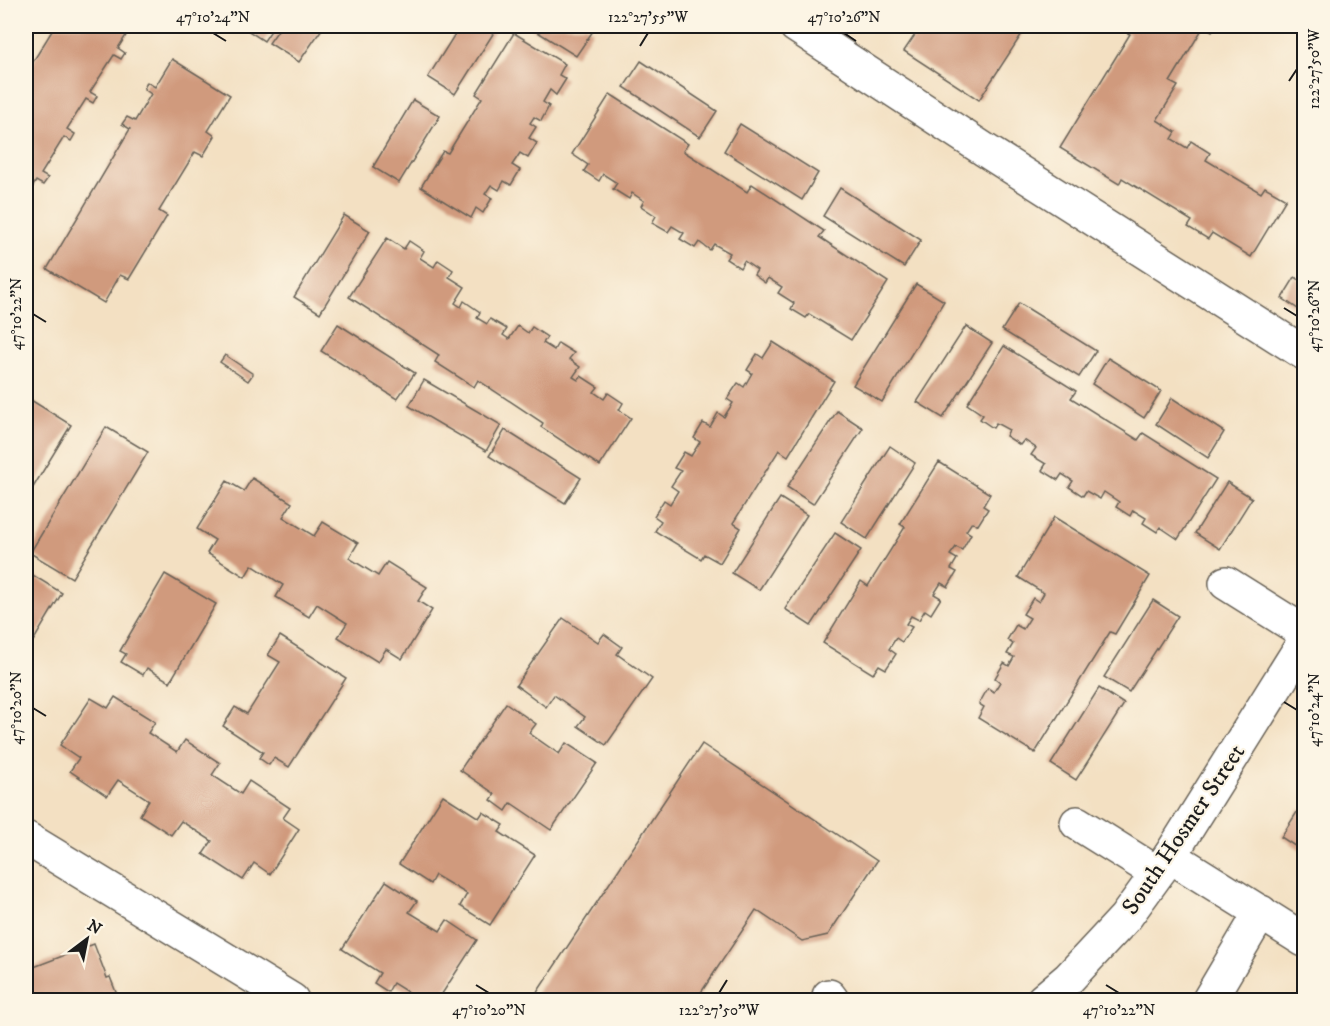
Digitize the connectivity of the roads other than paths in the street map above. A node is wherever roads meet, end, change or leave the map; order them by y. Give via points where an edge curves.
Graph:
1 (796, 26) edge
2 (1305, 353) edge
3 (1226, 583) dead end
4 (1305, 632) edge
5 (1305, 642) edge
6 (1077, 823) dead end
7 (26, 837) edge
8 (1164, 864) junction
9 (1261, 912) junction
10 (1305, 940) edge
11 (292, 1000) edge
12 (1043, 1000) edge
13 (1209, 1000) edge

1 - 2 main road
3 - 4 main road
5 - 8 main road, South Hosmer Street
6 - 8 main road
7 - 11 main road
8 - 9 main road
8 - 12 main road, South Hosmer Street via 1125,918
9 - 10 main road
9 - 13 main road

